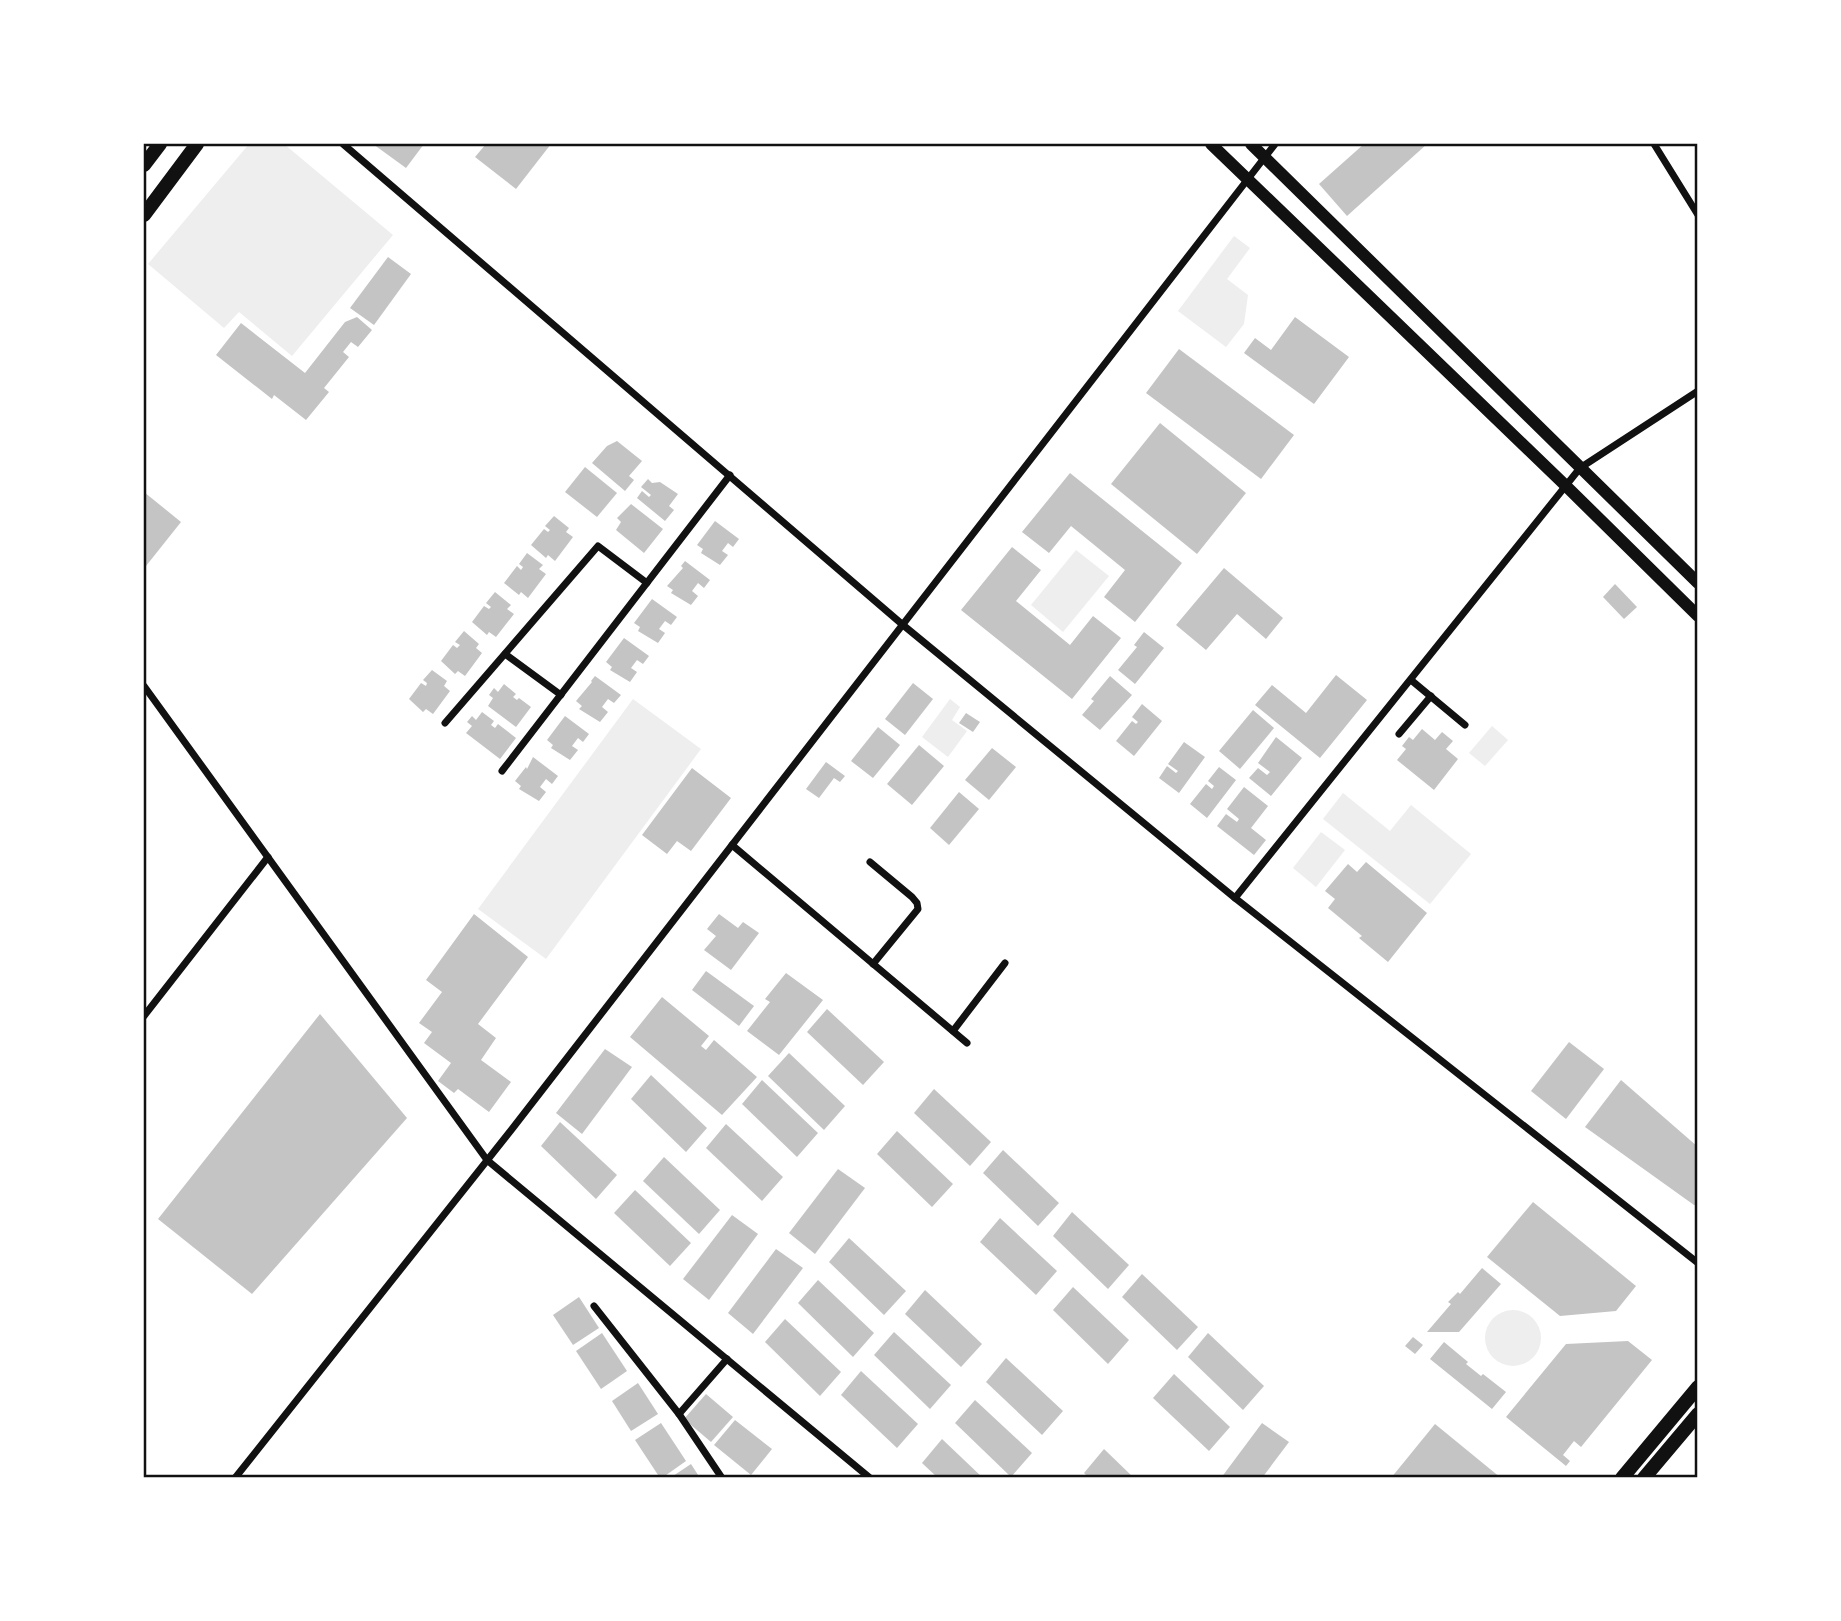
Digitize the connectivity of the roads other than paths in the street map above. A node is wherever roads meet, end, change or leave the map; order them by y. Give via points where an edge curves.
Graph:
1 (160, 144) edge
2 (197, 144) edge
3 (343, 144) edge
4 (1211, 144) edge
5 (1251, 144) edge
6 (1275, 144) edge
7 (1654, 144) edge
8 (1264, 156) junction
9 (144, 165) edge
10 (1247, 179) junction
11 (144, 215) edge
12 (1698, 215) edge
13 (1698, 391) edge
14 (1580, 468) junction
15 (730, 475) junction
16 (1566, 486) junction
17 (647, 583) junction
18 (1698, 583) edge
19 (1698, 616) edge
20 (903, 625) junction
21 (505, 654) junction
22 (1411, 680) junction
23 (144, 686) edge
24 (561, 695) junction
25 (1431, 696) junction
26 (445, 723) dead end
27 (1465, 725) dead end
28 (1399, 734) dead end
29 (502, 771) dead end
30 (732, 845) junction
31 (268, 857) junction
32 (870, 862) dead end
33 (1235, 898) junction
34 (1005, 963) dead end
35 (873, 964) junction
36 (144, 1016) edge
37 (953, 1031) junction
38 (967, 1044) dead end
39 (487, 1160) junction
40 (1698, 1263) edge
41 (594, 1306) dead end
42 (727, 1359) junction
43 (1698, 1387) edge
44 (679, 1414) junction
45 (1698, 1414) edge
46 (235, 1478) edge
47 (722, 1478) edge
48 (870, 1478) edge
49 (1622, 1478) edge
50 (1644, 1478) edge

1 - 9 main road
2 - 11 main road
3 - 15 street
4 - 10 street
5 - 8 street
6 - 8 street
7 - 12 street
8 - 10 street
8 - 14 street
10 - 16 street
10 - 20 street
13 - 14 street
14 - 16 street
14 - 18 street
15 - 17 street
15 - 20 street
16 - 19 street
16 - 22 street
17 - 21 street via 598,546
17 - 24 street
20 - 30 street
20 - 33 street
21 - 24 street
21 - 26 street
22 - 25 street
22 - 33 street
23 - 31 street
24 - 29 street
25 - 27 street
25 - 28 street
30 - 35 street
30 - 39 street
31 - 36 street
31 - 39 street
32 - 35 street via 912,897 918,909
33 - 40 street
34 - 37 street
35 - 37 street
37 - 38 street
39 - 42 street
39 - 46 street
41 - 44 street
42 - 44 street
42 - 48 street
43 - 49 main road
44 - 47 street
45 - 50 main road

